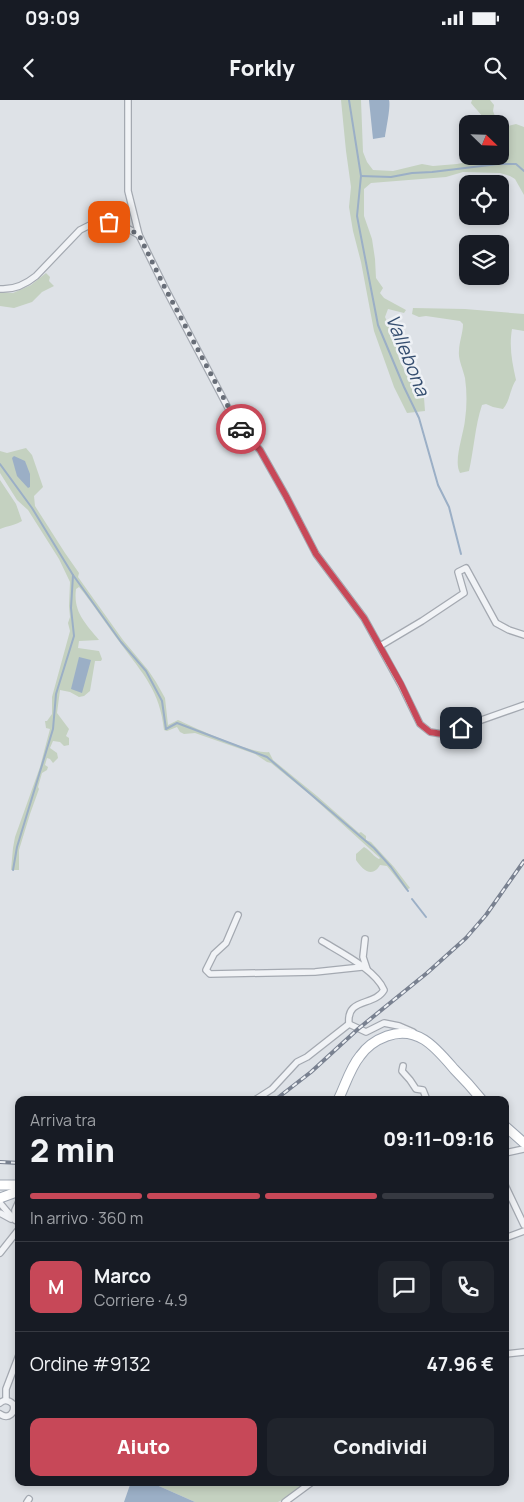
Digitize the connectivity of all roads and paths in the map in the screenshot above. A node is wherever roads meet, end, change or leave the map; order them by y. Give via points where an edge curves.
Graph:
1 (128, 100) edge
2 (139, 235) junction
3 (0, 289) edge
4 (524, 635) edge
5 (380, 646) junction
6 (524, 705) edge
7 (238, 915) dead end
8 (365, 939) dead end
9 (322, 940) dead end
10 (365, 968) junction
11 (349, 1024) junction
12 (421, 1038) junction
13 (403, 1066) dead end
14 (261, 1096) edge
15 (340, 1096) edge
16 (425, 1096) edge
17 (479, 1096) edge
18 (509, 1130) edge
19 (524, 1143) edge
20 (524, 1149) edge
21 (509, 1152) edge
22 (0, 1184) edge
23 (15, 1185) edge
24 (15, 1192) edge
25 (509, 1192) edge
26 (0, 1198) edge
27 (0, 1203) edge
28 (0, 1213) edge
29 (522, 1216) edge
30 (15, 1219) edge
31 (15, 1220) edge
32 (524, 1225) edge
33 (524, 1232) edge
34 (15, 1235) edge
35 (509, 1237) edge
36 (0, 1254) edge
37 (524, 1352) edge
38 (509, 1354) edge
39 (15, 1365) edge
40 (3, 1402) edge
41 (15, 1410) edge
42 (15, 1413) edge
43 (0, 1414) edge
44 (307, 1486) edge
45 (285, 1502) edge

1 - 2 street via 128,191
2 - 3 street via 109,222 94,222 80,230 28,283 17,288
2 - 5 street via 238,425 260,450 316,554 364,618
4 - 5 street via 496,623 466,568 458,572 464,592
5 - 6 street via 420,724 430,732 450,733
7 - 10 street via 226,944 214,954 206,970 210,974
8 - 10 street
9 - 10 street
10 - 11 street via 384,990 381,996 356,1005 348,1018
11 - 12 street via 366,1032 384,1023 410,1030
11 - 14 street via 297,1062 272,1089
12 - 15 main road via 401,1033 374,1042 359,1056
12 - 17 main road via 442,1054
13 - 16 street via 402,1070 416,1090 423,1090
18 - 19 main road
20 - 21 street
22 - 23 main road
24 - 26 main road
25 - 29 street
27 - 30 street
28 - 31 street
29 - 32 street
33 - 35 street
34 - 36 street
37 - 38 street
39 - 40 street
40 - 41 street via 13,1404
42 - 43 street
44 - 45 street

